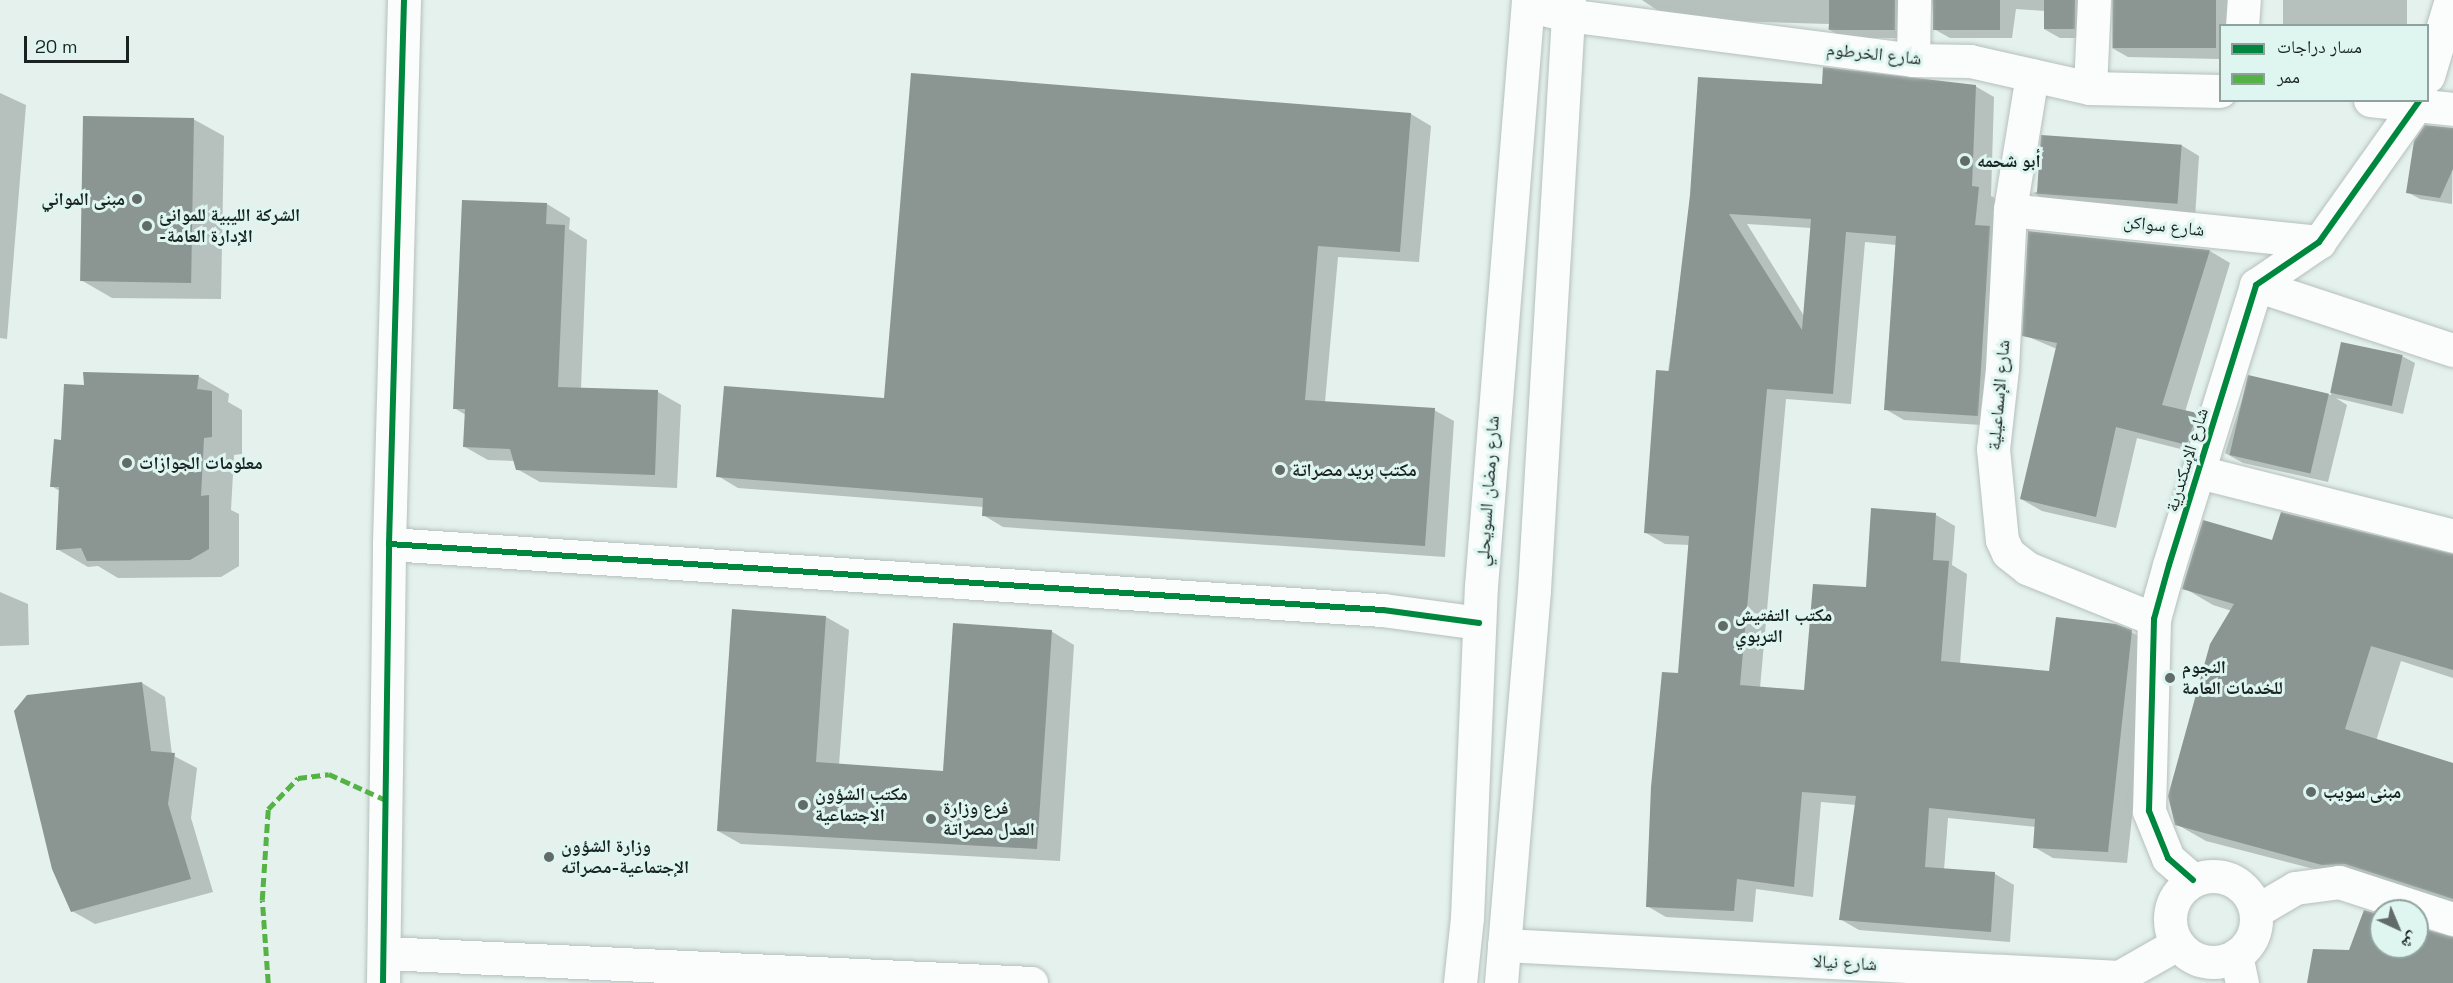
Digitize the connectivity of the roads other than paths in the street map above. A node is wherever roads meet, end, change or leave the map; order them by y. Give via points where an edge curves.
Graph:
1 (404, 0) edge
2 (1914, 0) edge
3 (2094, 0) edge
4 (2244, 0) edge
5 (2451, 0) edge
6 (1528, 3) edge
7 (1568, 7) edge
8 (2242, 24) edge
9 (1913, 60) junction
10 (2429, 71) edge
11 (2032, 75) junction
12 (2090, 88) junction
13 (2219, 91) edge
14 (2429, 97) edge
15 (2416, 102) edge
16 (2453, 109) edge
17 (2010, 210) junction
18 (2319, 242) junction
19 (2256, 285) junction
20 (2453, 350) edge
21 (2199, 472) junction
22 (2453, 536) edge
23 (389, 544) junction
24 (2154, 619) junction
25 (1479, 623) junction
26 (2193, 880) junction
27 (2256, 911) junction
28 (2453, 920) edge
29 (2177, 944) junction
30 (1504, 945) junction
31 (384, 968) edge
32 (2239, 969) edge
33 (1031, 983) edge
34 (1460, 983) edge
35 (1501, 983) edge

1 - 23 street
2 - 9 street
3 - 12 street
4 - 8 street
5 - 10 street
6 - 7 street, شارع الخرطوم
6 - 25 street, شارع رمضان السويحلي
7 - 9 street, شارع الخرطوم
7 - 30 street via 1534,590
9 - 11 street, شارع الخرطوم via 1970,61
11 - 12 street, شارع الخرطوم
11 - 17 street, شارع الإسماعيلية
12 - 13 street, شارع الخرطوم
14 - 16 street
15 - 18 street
17 - 18 street, شارع سواكن
17 - 24 street, شارع الإسماعيلية via 2002,369 1993,448 2002,540 2008,553 2027,568
18 - 19 street
19 - 20 street
19 - 21 street, شارع الإسكندرية
21 - 22 street
21 - 24 street, شارع الإسكندرية
23 - 25 street via 1383,610
23 - 31 street
24 - 26 street, شارع الإسكندرية via 2149,811 2168,858
25 - 34 street, شارع رمضان السويحلي via 1467,918
26 - 27 street via 2219,876 2232,880 2251,898
26 - 29 street via 2171,908 2169,921
27 - 28 street via 2295,888 2339,882
27 - 32 street via 2253,936
29 - 30 street, شارع نيالا via 2120,977
29 - 32 street via 2198,960 2224,960
30 - 35 street
31 - 33 street

